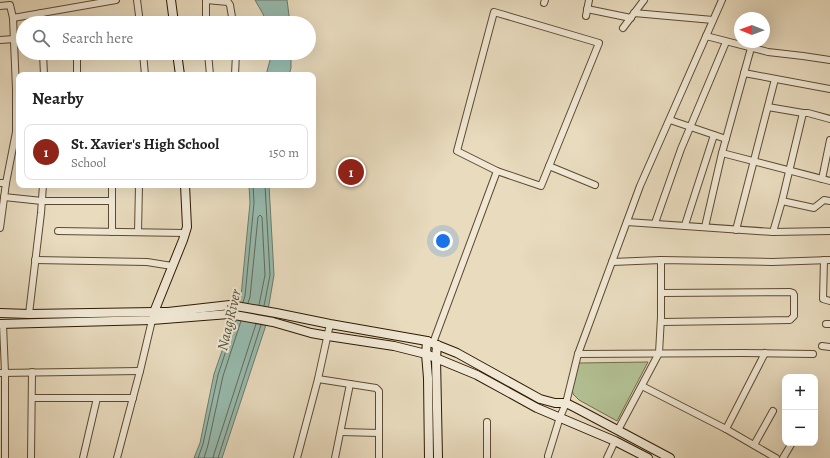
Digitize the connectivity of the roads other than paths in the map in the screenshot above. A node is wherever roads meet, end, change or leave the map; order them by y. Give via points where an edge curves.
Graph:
1 (116, 0) edge
2 (137, 0) edge
3 (171, 0) edge
4 (206, 0) edge
5 (589, 0) edge
6 (644, 0) edge
7 (722, 0) edge
8 (90, 2) edge
9 (10, 3) edge
10 (0, 6) edge
11 (41, 13) junction
12 (24, 16) edge
13 (41, 16) edge
14 (139, 16) edge
15 (173, 16) edge
16 (206, 16) edge
17 (232, 16) edge
18 (632, 16) junction
19 (16, 17) edge
20 (13, 18) junction
21 (713, 20) junction
22 (623, 28) dead end
23 (706, 36) junction
24 (14, 39) junction
25 (0, 40) edge
26 (726, 42) junction
27 (734, 44) edge
28 (751, 48) joint
29 (43, 60) edge
30 (77, 60) edge
31 (144, 60) edge
32 (178, 60) edge
33 (209, 60) edge
34 (236, 60) edge
35 (830, 60) edge
36 (44, 72) edge
37 (77, 72) edge
38 (145, 72) edge
39 (180, 72) edge
40 (210, 72) edge
41 (236, 72) edge
42 (744, 73) junction
43 (775, 79) junction
44 (830, 89) edge
45 (768, 107) junction
46 (16, 110) edge
47 (16, 110) edge
48 (803, 113) junction
49 (830, 119) edge
50 (670, 120) junction
51 (690, 127) junction
52 (16, 132) edge
53 (714, 135) junction
54 (726, 139) junction
55 (830, 140) edge
56 (16, 142) edge
57 (829, 148) edge
58 (722, 153) junction
59 (754, 161) junction
60 (549, 166) junction
61 (789, 170) junction
62 (497, 171) junction
63 (822, 179) junction
64 (830, 181) edge
65 (3, 183) edge
66 (595, 185) dead end
67 (43, 188) edge
68 (112, 188) edge
69 (139, 188) edge
70 (185, 188) edge
71 (4, 197) junction
72 (42, 201) junction
73 (112, 201) junction
74 (782, 201) junction
75 (830, 201) edge
76 (627, 222) junction
77 (656, 223) junction
78 (685, 225) junction
79 (705, 227) junction
80 (0, 228) edge
81 (736, 230) junction
82 (58, 231) dead end
83 (830, 231) edge
84 (112, 232) junction
85 (138, 232) junction
86 (773, 232) junction
87 (185, 233) junction
88 (35, 260) junction
89 (661, 260) junction
90 (827, 260) edge
91 (612, 262) junction
92 (172, 266) junction
93 (661, 293) junction
94 (830, 301) edge
95 (230, 309) junction
96 (1, 313) edge
97 (29, 314) junction
98 (153, 316) junction
99 (661, 322) junction
100 (1, 324) edge
101 (330, 324) junction
102 (328, 336) junction
103 (432, 343) junction
104 (822, 346) dead end
105 (830, 347) edge
106 (765, 353) junction
107 (426, 354) junction
108 (578, 354) junction
109 (659, 354) junction
110 (813, 354) dead end
111 (436, 358) junction
112 (140, 371) junction
113 (32, 372) junction
114 (2, 373) edge
115 (318, 379) junction
116 (350, 384) junction
117 (642, 386) junction
118 (32, 398) junction
119 (98, 398) junction
120 (133, 398) junction
121 (566, 403) junction
122 (772, 411) dead end
123 (560, 417) junction
124 (487, 422) dead end
125 (726, 429) junction
126 (618, 430) junction
127 (341, 432) junction
128 (379, 433) junction
129 (615, 441) junction
130 (754, 445) junction
131 (790, 446) edge
132 (550, 457) edge
133 (5, 458) edge
134 (32, 458) edge
135 (83, 458) edge
136 (117, 458) edge
137 (297, 458) edge
138 (335, 458) edge
139 (379, 458) edge
140 (429, 458) edge
141 (438, 458) edge
142 (487, 458) edge
143 (607, 458) edge
144 (648, 458) edge
145 (670, 458) edge
146 (776, 458) edge
147 (783, 458) edge

1 - 8 street
2 - 14 street
3 - 15 main road
4 - 16 street
4 - 17 street via 228,2
5 - 18 street via 587,12
6 - 18 street
7 - 21 street
8 - 11 street
9 - 10 street
9 - 20 street
11 - 12 street
11 - 13 street
18 - 21 street
18 - 22 street
19 - 20 street
20 - 24 street
21 - 23 street
23 - 26 street
23 - 50 street
24 - 25 street
24 - 47 street
26 - 27 street
26 - 51 street
28 - 35 street
28 - 42 street
29 - 36 street
30 - 37 street
31 - 38 street
32 - 39 main road
33 - 40 street
34 - 41 street
42 - 43 street
42 - 54 street
43 - 44 street
43 - 45 street
45 - 48 street
45 - 59 street
46 - 52 street
48 - 49 street
48 - 61 street
50 - 51 street
50 - 76 street via 640,186
51 - 53 street
51 - 77 street
53 - 54 street
53 - 78 street
54 - 58 street
55 - 57 street
56 - 65 street
57 - 63 street
58 - 59 street
58 - 79 street
59 - 61 street
59 - 81 street
60 - 62 street via 541,186
60 - 62 street via 598,43 494,12 457,151
60 - 66 street
61 - 63 street
61 - 74 street
62 - 103 street
63 - 64 street
65 - 71 street
67 - 72 street
68 - 73 street
69 - 85 street
70 - 87 main road
71 - 72 street
71 - 80 street
72 - 73 street
72 - 88 street
73 - 84 street
74 - 75 street via 814,208 824,200
74 - 86 street
76 - 77 street
76 - 91 street
77 - 78 street
78 - 79 street
79 - 81 street
81 - 86 street
82 - 84 street
83 - 86 street
84 - 85 street
85 - 87 street
87 - 92 main road
88 - 92 street via 147,262
88 - 97 street
89 - 90 street
89 - 91 street
89 - 93 street
90 - 94 street via 823,299
91 - 108 street
92 - 98 main road
93 - 99 street
93 - 99 street via 793,292 794,316 790,320
95 - 98 main road via 168,312
95 - 101 main road via 276,313
95 - 102 main road
96 - 97 main road
96 - 100 main road
97 - 98 main road
98 - 100 main road
98 - 112 street
99 - 109 street
100 - 114 street
101 - 102 street
101 - 103 main road
102 - 107 main road via 394,346
102 - 115 street
103 - 107 main road
103 - 111 main road
103 - 121 main road via 457,353 540,399
104 - 105 street
106 - 109 street
106 - 110 street
106 - 125 street
107 - 111 main road
107 - 140 main road
108 - 109 street
108 - 121 street
109 - 117 street
111 - 123 main road via 478,375 537,408
111 - 141 main road
112 - 113 street
112 - 120 street
113 - 114 street
113 - 118 street
114 - 133 street
115 - 116 street
115 - 137 street
116 - 127 street
116 - 128 street via 376,388 379,391
117 - 125 street
117 - 126 street
118 - 119 street
118 - 134 street
119 - 120 street
119 - 135 street
120 - 136 street
121 - 123 street
121 - 126 main road
122 - 130 street
123 - 129 main road
123 - 132 street
124 - 142 street
125 - 130 street
126 - 145 main road
127 - 128 street
127 - 138 street
128 - 139 street
129 - 143 street
129 - 144 main road
130 - 146 street
131 - 147 street

